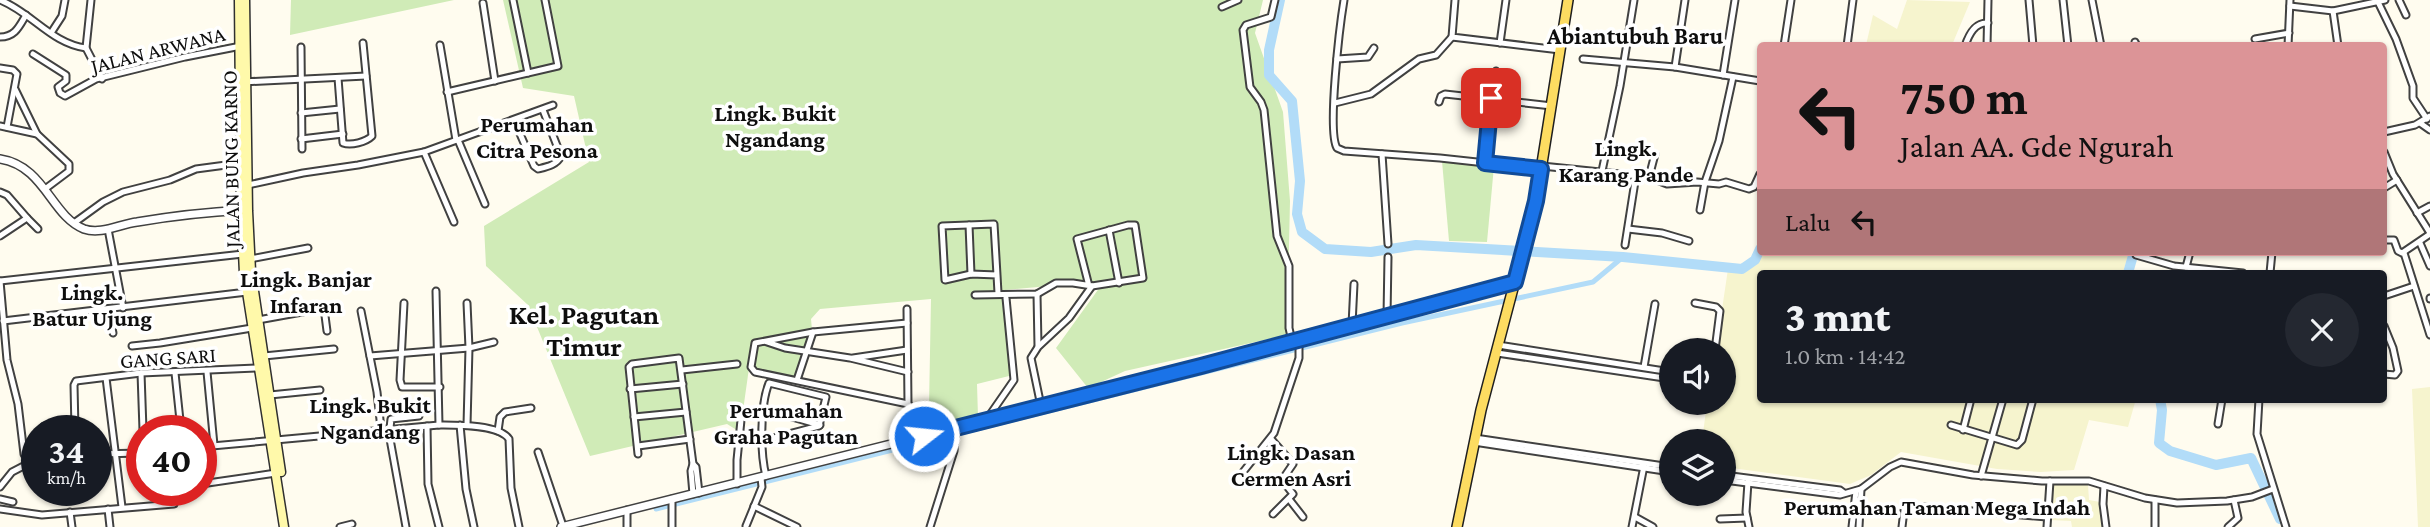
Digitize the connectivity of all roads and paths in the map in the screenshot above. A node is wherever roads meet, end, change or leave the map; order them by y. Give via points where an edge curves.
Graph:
1 (0, 0) edge
2 (65, 0) edge
3 (91, 0) edge
4 (239, 0) edge
5 (245, 0) edge
6 (513, 0) edge
7 (545, 0) edge
8 (1238, 0) edge
9 (1275, 0) edge
10 (1344, 0) edge
11 (1455, 0) edge
12 (1506, 0) edge
13 (1568, 0) edge
14 (1634, 0) edge
15 (1685, 0) edge
16 (1735, 0) edge
17 (1791, 0) edge
18 (1853, 0) edge
19 (1988, 0) edge
20 (2029, 0) edge
21 (2063, 0) edge
22 (2092, 0) edge
23 (2385, 0) edge
24 (2410, 0) edge
25 (483, 2) dead end
26 (2378, 2) junction
27 (2290, 3) edge
28 (2400, 3) edge
29 (1222, 7) dead end
30 (2333, 11) junction
31 (26, 15) junction
32 (2406, 15) dead end
33 (1988, 23) junction
34 (51, 33) junction
35 (2289, 33) junction
36 (0, 37) edge
37 (1452, 37) junction
38 (2255, 39) dead end
39 (1785, 42) edge
40 (1848, 42) edge
41 (1967, 42) edge
42 (1987, 42) edge
43 (2033, 42) edge
44 (2068, 42) edge
45 (2100, 42) edge
46 (2288, 42) edge
47 (2337, 42) edge
48 (363, 43) dead end
49 (1500, 43) junction
50 (440, 45) dead end
51 (243, 46) junction
52 (300, 47) dead end
53 (86, 48) junction
54 (1374, 48) dead end
55 (1560, 50) junction
56 (33, 54) dead end
57 (1337, 59) junction
58 (1583, 59) dead end
59 (1624, 63) junction
60 (1675, 67) junction
61 (0, 68) edge
62 (1496, 71) dead end
63 (528, 73) junction
64 (1724, 75) junction
65 (366, 76) junction
66 (1732, 77) junction
67 (338, 78) junction
68 (103, 79) junction
69 (300, 80) junction
70 (495, 81) junction
71 (1757, 81) edge
72 (243, 82) junction
73 (15, 89) junction
74 (447, 92) junction
75 (1491, 98) junction
76 (1439, 102) dead end
77 (1335, 103) junction
78 (553, 105) dead end
79 (1552, 106) junction
80 (340, 110) junction
81 (543, 110) junction
82 (301, 114) junction
83 (2428, 118) edge
84 (514, 120) junction
85 (2420, 123) junction
86 (4, 127) edge
87 (2430, 130) edge
88 (2387, 131) edge
89 (37, 134) junction
90 (343, 134) junction
91 (302, 139) junction
92 (457, 140) junction
93 (302, 149) dead end
94 (424, 152) junction
95 (1382, 154) junction
96 (1656, 154) dead end
97 (2387, 158) edge
98 (0, 159) edge
99 (241, 163) junction
100 (1485, 163) junction
101 (1542, 167) junction
102 (1602, 171) junction
103 (1636, 176) junction
104 (1649, 177) junction
105 (1757, 179) edge
106 (2397, 180) junction
107 (1705, 182) junction
108 (244, 185) junction
109 (2387, 186) edge
110 (45, 189) junction
111 (0, 192) edge
112 (485, 204) dead end
113 (2430, 206) edge
114 (1700, 210) dead end
115 (244, 211) junction
116 (2417, 214) junction
117 (27, 218) junction
118 (454, 222) dead end
119 (74, 223) junction
120 (969, 225) junction
121 (38, 229) dead end
122 (108, 229) junction
123 (1628, 229) junction
124 (1109, 230) junction
125 (2430, 233) edge
126 (0, 236) edge
127 (2387, 240) edge
128 (1689, 241) dead end
129 (2420, 243) junction
130 (1388, 244) dead end
131 (1625, 244) dead end
132 (308, 248) dead end
133 (2404, 253) junction
134 (247, 256) junction
135 (2140, 256) edge
136 (2189, 256) edge
137 (1388, 257) dead end
138 (2430, 266) edge
139 (2186, 267) junction
140 (115, 268) junction
141 (2214, 270) edge
142 (971, 274) junction
143 (997, 275) junction
144 (0, 281) edge
145 (1515, 282) junction
146 (1119, 283) junction
147 (1354, 284) dead end
148 (1090, 286) junction
149 (2414, 286) junction
150 (436, 291) dead end
151 (247, 292) junction
152 (998, 293) junction
153 (1037, 294) junction
154 (975, 295) dead end
155 (2387, 295) edge
156 (1006, 298) dead end
157 (404, 303) dead end
158 (467, 303) dead end
159 (1695, 303) dead end
160 (1655, 304) dead end
161 (123, 307) junction
162 (906, 309) dead end
163 (108, 310) junction
164 (361, 311) dead end
165 (1387, 316) junction
166 (3, 321) junction
167 (255, 323) junction
168 (907, 323) junction
169 (1352, 325) junction
170 (327, 331) dead end
171 (813, 332) junction
172 (113, 333) dead end
173 (2387, 334) edge
174 (2430, 335) edge
175 (1717, 338) edge
176 (767, 341) junction
177 (494, 342) dead end
178 (1298, 344) junction
179 (132, 346) dead end
180 (259, 347) junction
181 (1038, 347) junction
182 (469, 348) junction
183 (334, 349) dead end
184 (1497, 349) junction
185 (907, 350) junction
186 (436, 351) junction
187 (402, 352) junction
188 (806, 353) junction
189 (264, 356) junction
190 (370, 356) junction
191 (850, 359) junction
192 (1578, 361) junction
193 (737, 364) dead end
194 (258, 368) junction
195 (1644, 368) junction
196 (682, 370) junction
197 (207, 372) junction
198 (908, 372) junction
199 (1654, 372) junction
200 (1659, 372) edge
201 (141, 373) junction
202 (175, 373) junction
203 (1659, 374) edge
204 (2387, 374) edge
205 (106, 378) junction
206 (797, 380) junction
207 (683, 384) junction
208 (440, 387) junction
209 (630, 389) junction
210 (320, 390) dead end
211 (270, 395) junction
212 (406, 403) dead end
213 (1970, 403) edge
214 (2002, 403) edge
215 (2032, 403) edge
216 (2221, 403) edge
217 (2259, 403) edge
218 (908, 404) junction
219 (1041, 406) junction
220 (531, 408) dead end
221 (764, 409) junction
222 (742, 410) dead end
223 (686, 412) junction
224 (75, 415) edge
225 (142, 415) edge
226 (179, 415) edge
227 (211, 415) edge
228 (419, 416) dead end
229 (406, 417) junction
230 (634, 417) junction
231 (986, 419) junction
232 (2218, 424) dead end
233 (439, 425) junction
234 (464, 425) junction
235 (820, 425) junction
236 (1951, 425) dead end
237 (427, 426) junction
238 (21, 429) edge
239 (386, 429) junction
240 (956, 429) junction
241 (1963, 430) junction
242 (498, 431) junction
243 (924, 436) junction
244 (690, 439) junction
245 (1271, 439) junction
246 (1992, 439) junction
247 (1474, 440) junction
248 (274, 441) junction
249 (762, 441) junction
250 (217, 445) edge
251 (638, 446) junction
252 (538, 452) dead end
253 (114, 454) junction
254 (126, 454) edge
255 (638, 454) dead end
256 (1644, 465) junction
257 (1659, 467) edge
258 (21, 468) edge
259 (1243, 472) dead end
260 (0, 473) edge
261 (276, 473) junction
262 (1981, 475) junction
263 (7, 476) junction
264 (1736, 479) edge
265 (762, 481) junction
266 (1749, 481) junction
267 (2050, 481) junction
268 (217, 482) edge
269 (737, 484) junction
270 (2104, 486) junction
271 (0, 487) edge
272 (1859, 490) junction
273 (2271, 490) junction
274 (696, 494) junction
275 (0, 499) edge
276 (1289, 499) junction
277 (2155, 500) junction
278 (2234, 500) junction
279 (13, 502) dead end
280 (672, 504) junction
281 (139, 506) edge
282 (754, 506) junction
283 (122, 507) junction
284 (0, 509) edge
285 (107, 509) junction
286 (627, 510) junction
287 (70, 512) junction
288 (1273, 514) dead end
289 (1303, 517) dead end
290 (1635, 517) junction
291 (2047, 517) junction
292 (1746, 518) junction
293 (1857, 518) junction
294 (1720, 519) dead end
295 (352, 524) dead end
296 (786, 524) edge
297 (746, 526) edge
298 (72, 527) edge
299 (110, 527) edge
300 (287, 527) edge
301 (340, 527) edge
302 (406, 527) edge
303 (439, 527) edge
304 (474, 527) edge
305 (519, 527) edge
306 (562, 527) edge
307 (627, 527) edge
308 (672, 527) edge
309 (797, 527) edge
310 (930, 527) edge
311 (1457, 527) edge
312 (1632, 527) edge
313 (1653, 527) edge
314 (1749, 527) edge
315 (1852, 527) edge
316 (1859, 527) edge
317 (1902, 527) edge
318 (2047, 527) edge
319 (2106, 527) edge
320 (2155, 527) edge
321 (2228, 527) edge
322 (2286, 527) edge

1 - 31 street
2 - 34 street
3 - 53 street
4 - 51 main road
5 - 51 main road, JALAN BUNG KARNO
6 - 63 street
7 - 63 street via 559,64
8 - 29 street
9 - 178 street via 1269,19 1243,30 1251,90 1264,110 1278,236 1289,267 1289,328
10 - 57 street
11 - 37 street
12 - 49 street
13 - 55 main road
14 - 59 street
15 - 60 street
16 - 64 street
17 - 39 street
18 - 40 street
19 - 33 street
20 - 43 street
21 - 44 street
22 - 45 street
23 - 26 street
24 - 28 street
25 - 70 street
26 - 30 street
26 - 83 street via 2396,39 2413,97
27 - 30 street
27 - 35 street
28 - 32 street
30 - 47 street
31 - 34 street
31 - 36 street via 14,33
33 - 41 street via 1974,28
33 - 42 street
34 - 53 street
35 - 38 street
35 - 46 street
37 - 49 street
37 - 77 street via 1436,55 1419,59 1371,94
48 - 65 street
49 - 55 street
50 - 74 street
51 - 68 street, JALAN ARWANA
51 - 72 main road
52 - 69 street
53 - 68 street
54 - 57 street via 1364,58
55 - 79 main road
56 - 68 street, JALAN ARWANA via 66,75 66,82 58,87 65,96
57 - 77 street
58 - 59 street
59 - 60 street
59 - 102 street
60 - 64 street
61 - 73 street via 16,72
62 - 75 street
63 - 70 street
64 - 66 street
65 - 67 street
65 - 90 street via 372,136 345,144
66 - 71 street
66 - 107 street
67 - 69 street
67 - 80 street
69 - 72 street
69 - 82 street
70 - 74 street
72 - 99 main road
72 - 108 main road, JALAN BUNG KARNO
73 - 86 street
73 - 89 street
74 - 92 street
75 - 76 street via 1445,94
75 - 79 street
75 - 100 street
77 - 95 street via 1335,145 1340,150
78 - 81 street
79 - 101 main road
80 - 82 street
80 - 90 street
81 - 84 street
81 - 84 street via 561,156 543,168 534,166
82 - 91 street
83 - 85 street
84 - 92 street
85 - 87 street
85 - 88 street
86 - 89 street
89 - 110 street via 70,166
90 - 91 street
91 - 93 street
92 - 94 street
92 - 112 street
94 - 108 street
94 - 118 street
95 - 100 street
95 - 130 street
96 - 104 street
97 - 106 street
98 - 110 street via 20,164
99 - 108 main road
99 - 119 street via 196,169 123,192
100 - 101 street
101 - 102 street
101 - 145 main road
102 - 103 street
103 - 104 street
103 - 123 street
104 - 107 street via 1673,185
105 - 107 street via 1751,188
106 - 109 street
106 - 116 street
107 - 114 street
108 - 115 main road
110 - 119 street
111 - 117 street
113 - 116 street
115 - 122 street
115 - 134 main road
116 - 125 street
117 - 121 street
117 - 126 street
119 - 122 street via 88,230
120 - 142 street
120 - 142 street via 941,228 945,280
120 - 143 street via 994,224
122 - 140 street
123 - 128 street
123 - 131 street
124 - 146 street
124 - 146 street via 1131,224 1136,229 1143,278
124 - 148 street via 1077,239
125 - 129 street
127 - 133 street via 2394,240 2398,251
129 - 133 street
129 - 138 street
132 - 134 street
133 - 149 street
134 - 140 street
134 - 151 main road
134 - 167 main road, JALAN BUNG KARNO
135 - 139 street
136 - 139 street
137 - 165 street
139 - 141 street
140 - 144 street
140 - 161 street
142 - 143 street
143 - 152 street
144 - 166 street
145 - 165 street
145 - 184 main road
146 - 148 street
147 - 169 street
148 - 153 street via 1056,283
148 - 181 street via 1069,318
149 - 155 street
149 - 174 street
150 - 186 street
151 - 161 street
151 - 167 main road
152 - 153 street
152 - 154 street
153 - 181 street
156 - 231 street via 1014,380
157 - 187 street
158 - 182 street
159 - 175 street via 1720,311
160 - 195 street
161 - 163 street
162 - 168 street
163 - 166 street
163 - 172 street
164 - 190 street
165 - 169 street
166 - 238 street
167 - 170 street via 324,309
167 - 179 street
167 - 180 main road
168 - 171 street
168 - 185 street
169 - 178 street
171 - 176 street
171 - 188 street
173 - 204 street via 2398,370 2395,375
176 - 188 street
176 - 206 street via 753,344 752,369
177 - 182 street
178 - 219 street
178 - 245 street via 1287,398
180 - 189 main road
180 - 194 main road
181 - 219 street via 1031,361
182 - 186 street
182 - 234 street
183 - 189 street
184 - 192 street
184 - 247 main road
185 - 191 street
185 - 198 street
186 - 187 street
186 - 208 street
187 - 190 street
187 - 208 street via 402,387
188 - 191 street
188 - 206 street
189 - 211 main road
190 - 239 street
191 - 198 street
192 - 195 street
192 - 199 street
193 - 196 street
194 - 197 street, GANG SARI
194 - 248 main road
195 - 199 street
196 - 207 street
196 - 209 street via 678,358 632,364
197 - 202 street, GANG SARI
197 - 227 street
198 - 218 street
199 - 200 street
199 - 203 street
201 - 202 street, GANG SARI
201 - 205 street, GANG SARI
201 - 225 street
202 - 226 street
205 - 224 street, GANG SARI via 74,385
205 - 253 street
206 - 218 street
207 - 209 street
207 - 223 street
208 - 233 street
209 - 230 street
210 - 211 street
211 - 248 main road
212 - 229 street
213 - 241 street
214 - 246 street
215 - 246 street via 2020,443
216 - 232 street
217 - 273 street via 2259,445
218 - 243 street
219 - 231 street
220 - 242 street via 505,412
221 - 235 street
221 - 235 street via 771,382 824,396
221 - 249 street
222 - 269 street
223 - 230 street
223 - 244 street
228 - 229 street
229 - 239 street via 391,419
230 - 251 street
231 - 240 street
233 - 234 street
233 - 237 street
234 - 242 street
234 - 304 street via 466,489
235 - 249 street
236 - 241 street
237 - 239 street
237 - 303 street via 428,484
239 - 248 street
239 - 302 street
240 - 243 street
240 - 310 street
241 - 246 street
242 - 305 street via 507,435 509,443
243 - 265 street
244 - 251 street
244 - 274 street
245 - 259 street
245 - 276 street via 1293,464 1282,480 1293,494
246 - 262 street
247 - 256 street
247 - 311 main road
248 - 250 street
248 - 261 main road
248 - 300 main road
249 - 265 street
251 - 255 street
252 - 306 street
253 - 254 street
253 - 283 street
256 - 257 street
256 - 290 street
258 - 263 street
260 - 263 street
261 - 268 street
261 - 300 main road
262 - 267 street
262 - 272 street via 1901,462
263 - 271 street
264 - 266 street
265 - 269 street
265 - 282 street
266 - 272 street via 1844,493
266 - 292 street
267 - 270 street via 2082,480
267 - 291 street
269 - 274 street
270 - 277 street
270 - 319 street
272 - 293 street
273 - 278 street
273 - 322 street
274 - 280 street
275 - 279 street
276 - 288 street
276 - 289 street
277 - 278 street via 2188,504
277 - 320 street
278 - 321 street via 2237,519
280 - 286 street
280 - 308 street
281 - 283 street
282 - 296 street
282 - 297 street
283 - 285 street
284 - 287 street via 33,515
285 - 287 street
285 - 299 street
286 - 306 street
286 - 307 street
287 - 298 street
290 - 312 street
290 - 313 street
291 - 317 street via 1909,506
291 - 318 street
292 - 294 street
292 - 314 street
293 - 315 street
293 - 316 street
295 - 301 street
296 - 309 street

